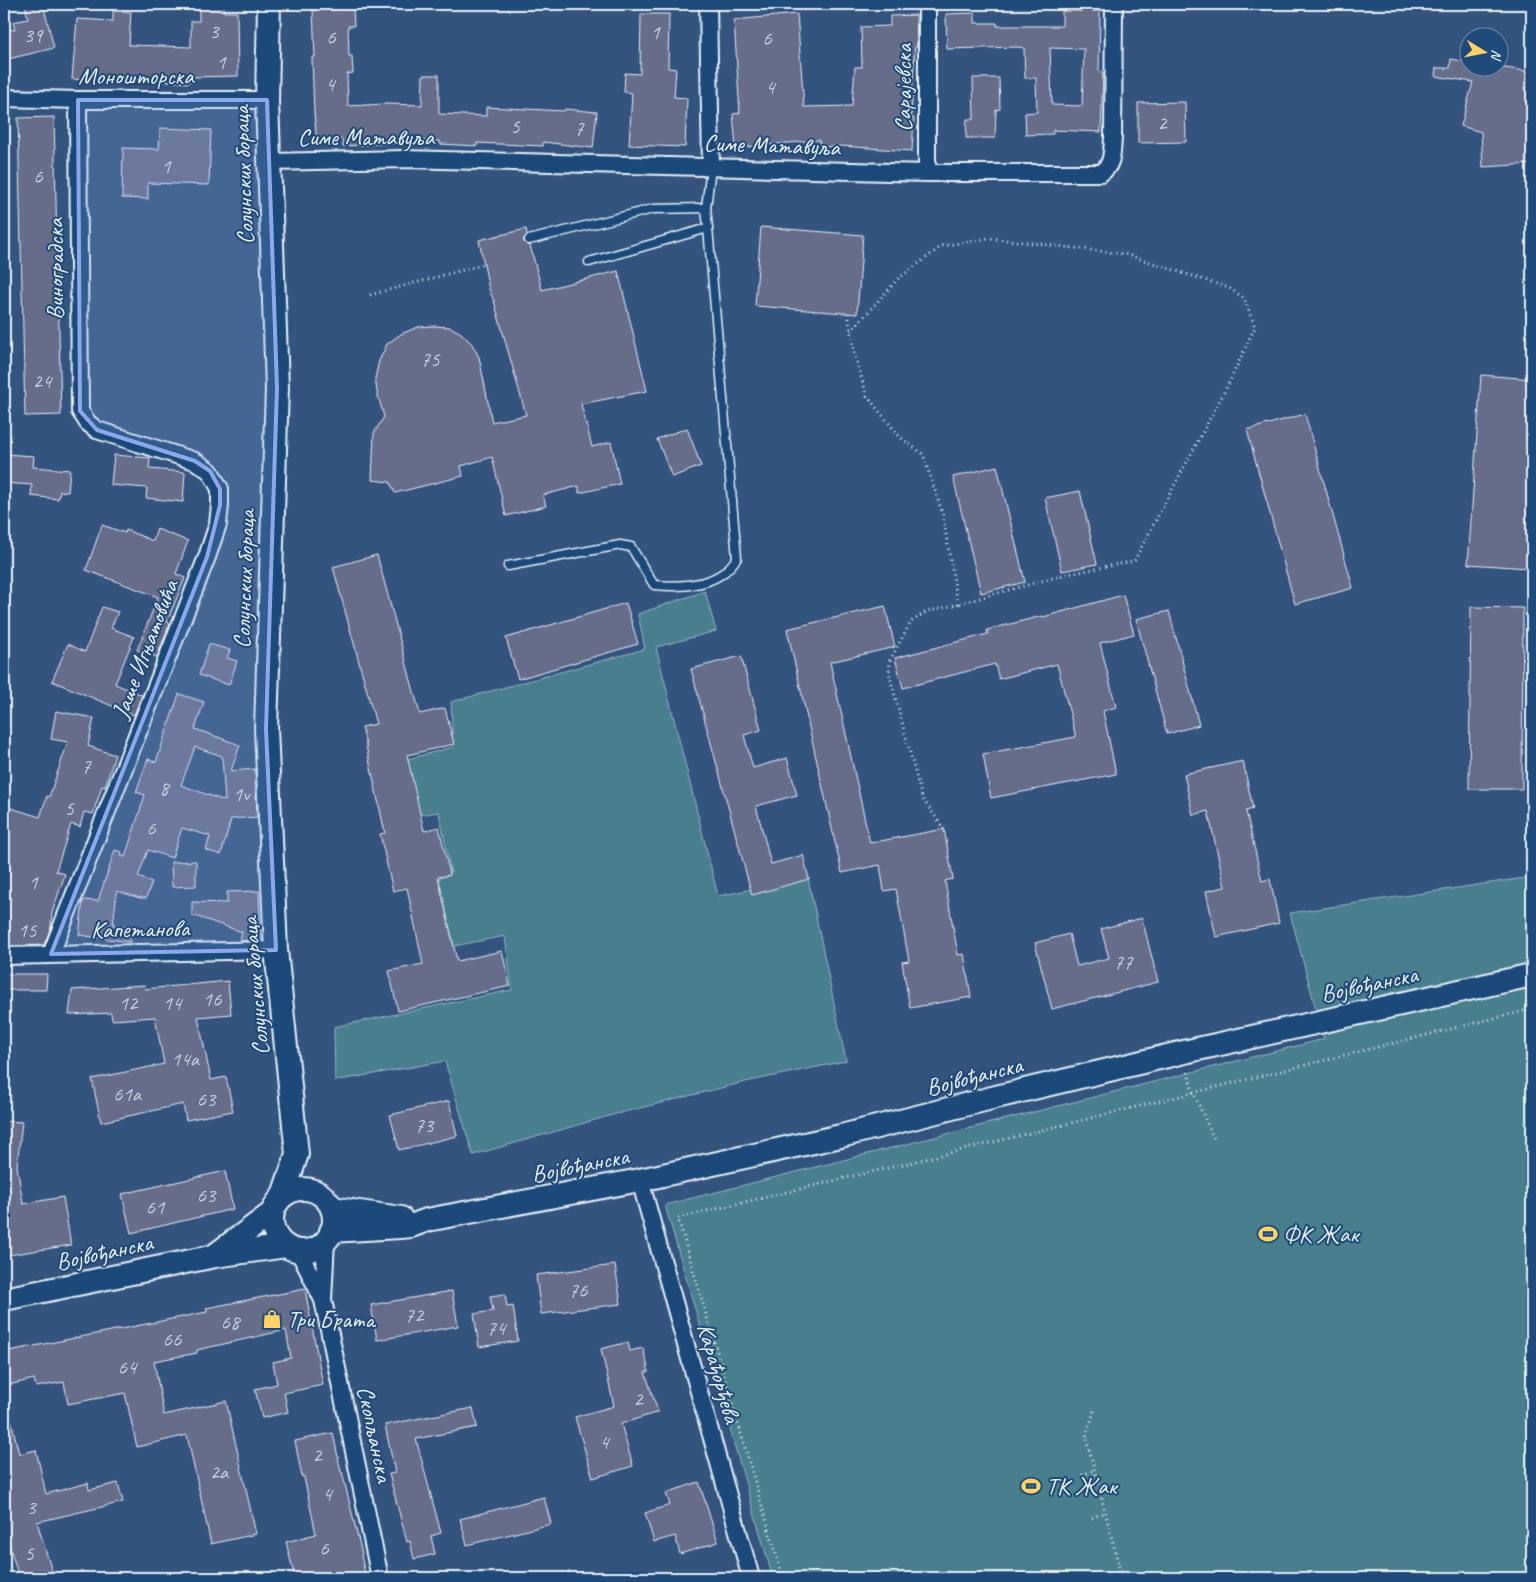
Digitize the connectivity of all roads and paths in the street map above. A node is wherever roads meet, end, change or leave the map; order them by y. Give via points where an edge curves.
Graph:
1 (269, 4) edge
2 (708, 4) edge
3 (927, 4) edge
4 (1114, 4) edge
5 (4, 98) edge
6 (78, 100) junction
7 (267, 100) junction
8 (269, 162) junction
9 (711, 167) junction
10 (927, 173) junction
11 (706, 208) junction
12 (708, 228) junction
13 (529, 240) dead end
14 (589, 262) dead end
15 (485, 264) dead end
16 (370, 295) dead end
17 (848, 313) dead end
18 (851, 331) junction
19 (97, 430) joint
20 (508, 566) dead end
21 (958, 604) junction
22 (944, 830) dead end
23 (276, 950) junction
24 (51, 954) junction
25 (4, 956) edge
26 (1532, 975) edge
27 (1532, 1009) edge
28 (1184, 1052) junction
29 (1193, 1092) junction
30 (1214, 1139) dead end
31 (296, 1154) junction
32 (640, 1180) junction
33 (325, 1201) junction
34 (278, 1203) junction
35 (427, 1220) junction
36 (329, 1235) junction
37 (292, 1248) junction
38 (214, 1256) junction
39 (4, 1299) edge
40 (323, 1300) junction
41 (1094, 1411) dead end
42 (1094, 1470) junction
43 (1082, 1475) dead end
44 (1105, 1512) junction
45 (1092, 1518) dead end
46 (380, 1578) edge
47 (751, 1578) edge
48 (783, 1578) edge
49 (1122, 1578) edge

1 - 7 street, Солунских бораца
2 - 9 street
3 - 10 street, Сарајевска
4 - 10 street, Симе Матавуља via 1113,138 1110,164 1106,169 1101,172
5 - 6 street, Моношторска
6 - 7 street, Моношторска
6 - 19 street, Виноградска via 80,411
7 - 8 street, Солунских бораца
8 - 9 street, Симе Матавуља via 404,159
8 - 23 street, Солунских бораца via 277,388 266,729
9 - 10 street, Симе Матавуља
9 - 11 lane
11 - 12 lane
11 - 13 lane via 653,209
12 - 14 lane
12 - 20 lane via 737,558 725,572 708,581 672,587 654,585 631,547 620,545
15 - 16 path
17 - 18 path
18 - 21 path via 867,396 900,437 924,454 942,512
18 - 21 path via 898,279 942,246 990,238 1125,254 1229,288 1244,298 1255,328 1134,561 1060,576
19 - 24 street, Јаше Игњатовића via 195,461 210,471 220,488 220,505 218,524 207,557
21 - 22 path via 926,612 911,622 888,667 922,798
23 - 24 street, Капетанова
23 - 31 street, Солунских бораца
24 - 25 street, Капетанова
26 - 28 street, Војвођанска
27 - 29 path
28 - 29 path
28 - 32 street, Војвођанска via 841,1136
29 - 30 path
29 - 48 path via 678,1218
31 - 33 street, Солунских бораца
31 - 34 street, Солунских бораца
32 - 35 street, Војвођанска
32 - 47 street, Карађорђева
33 - 34 street via 310,1190 301,1188 291,1191
33 - 35 street, Војвођанска via 393,1217
33 - 36 street via 333,1223
34 - 37 street via 272,1221 274,1231
34 - 38 street, Војвођанска
35 - 36 street, Војвођанска via 400,1228
36 - 37 street via 313,1249
36 - 40 street, Скопљанска
37 - 38 street, Војвођанска
37 - 40 street, Скопљанска
38 - 39 street, Војвођанска
40 - 46 street, Скопљанска
41 - 42 path via 1086,1436
42 - 43 path
42 - 44 path
44 - 45 path
44 - 49 path

